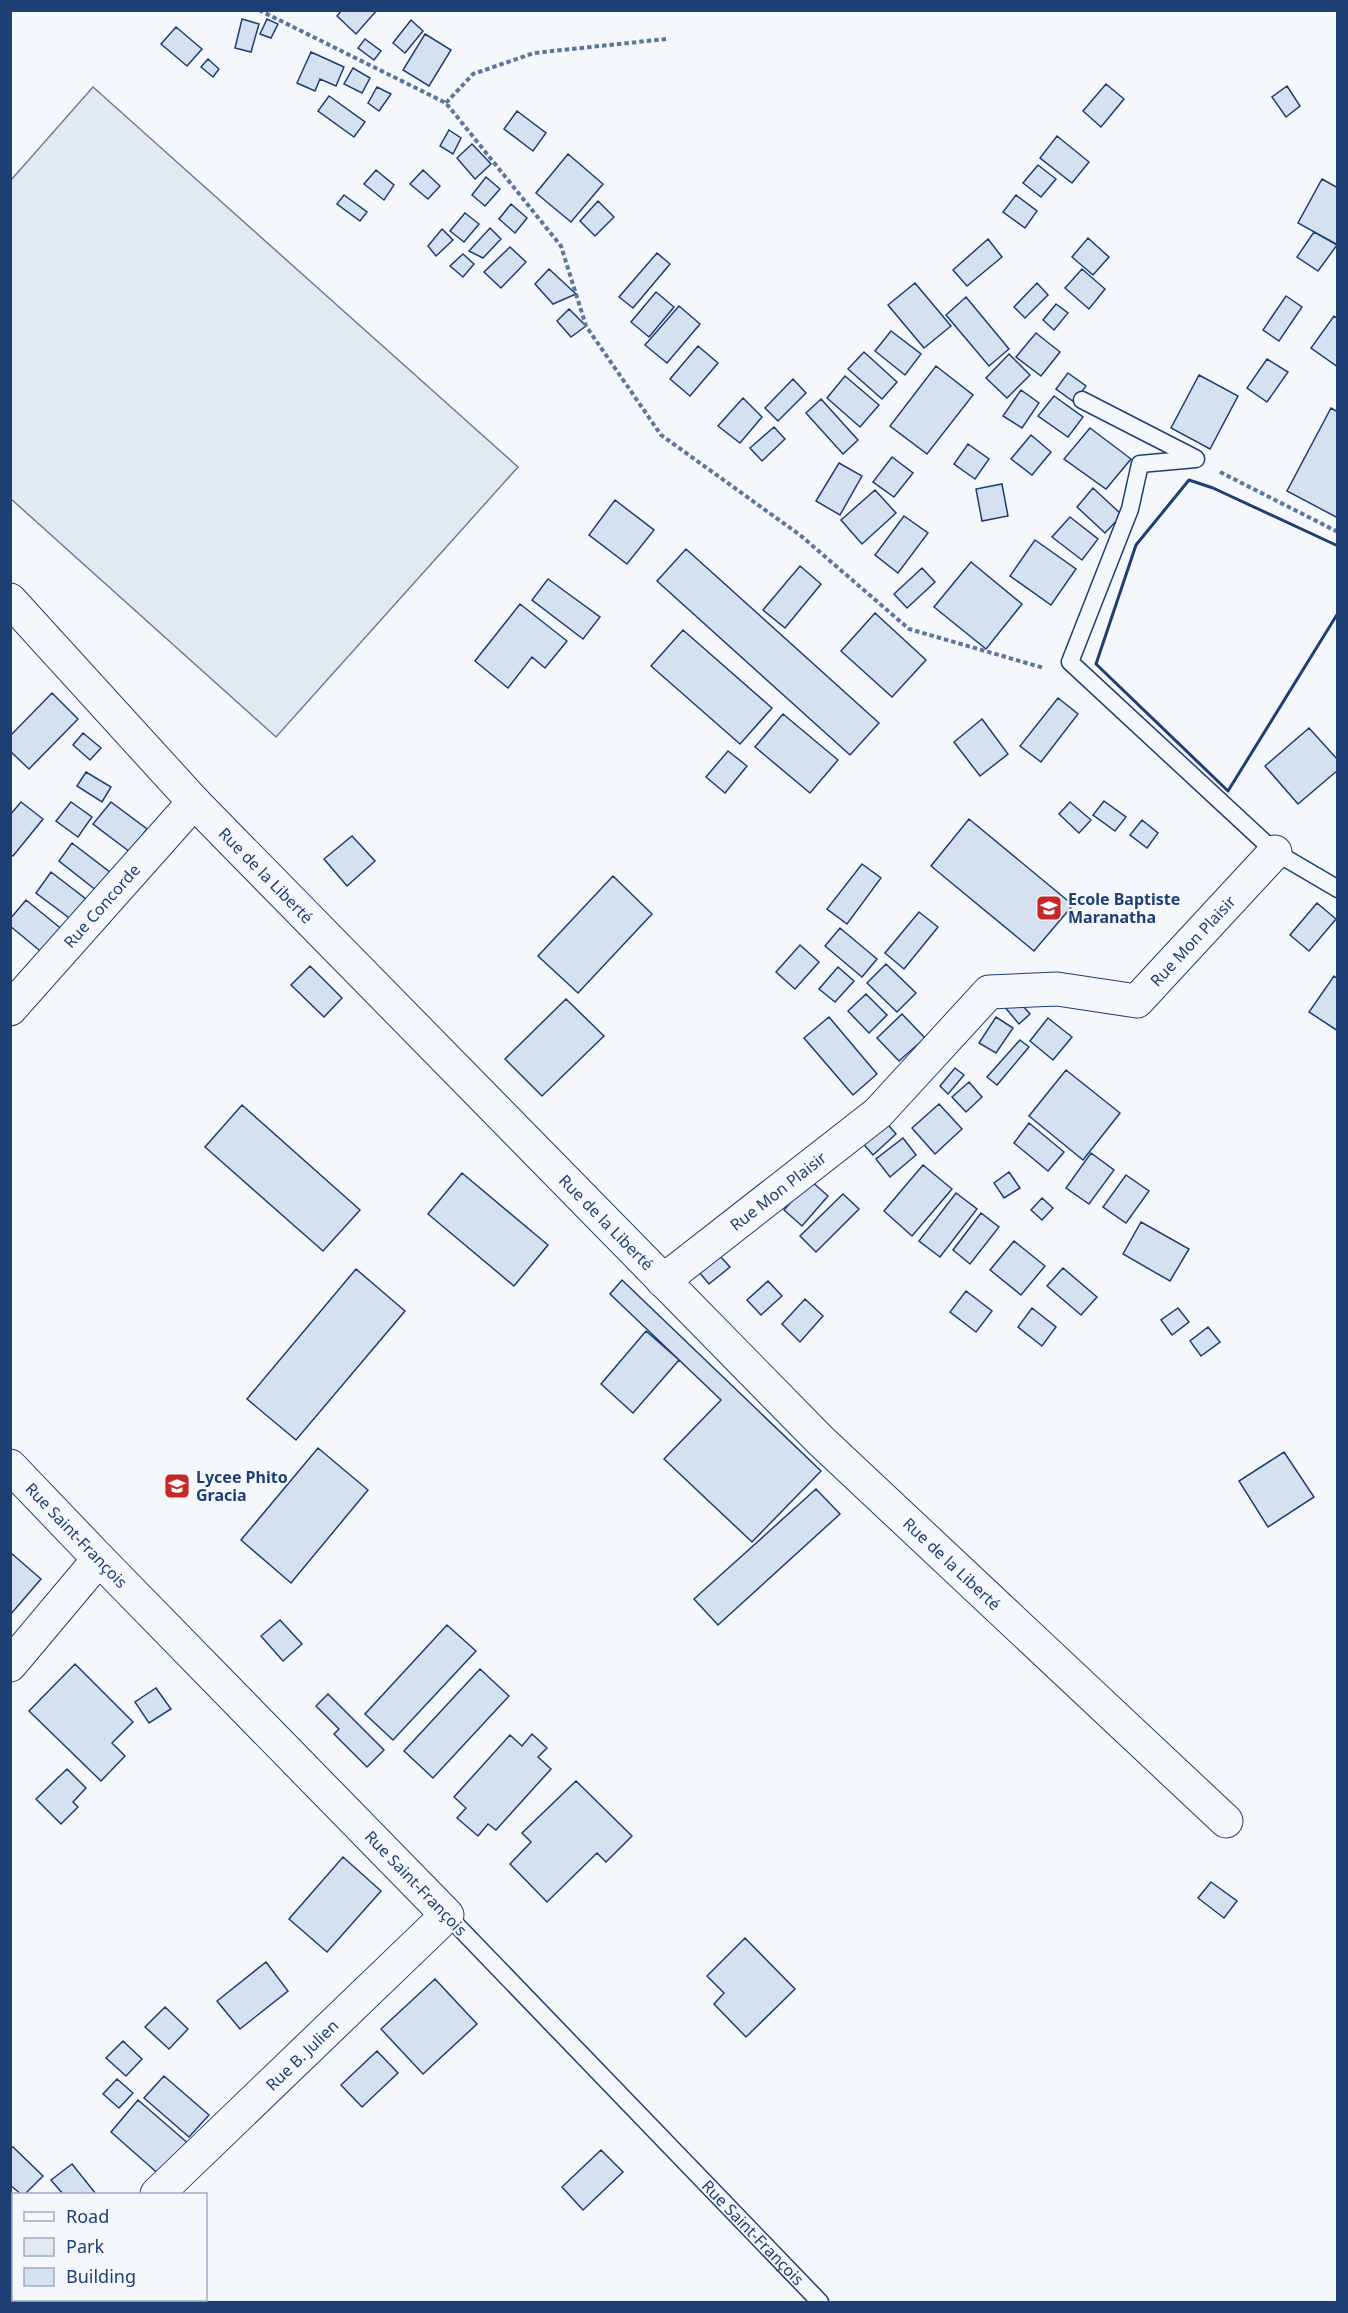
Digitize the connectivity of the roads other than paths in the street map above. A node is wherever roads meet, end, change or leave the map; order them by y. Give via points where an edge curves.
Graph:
1 (1082, 400) dead end
2 (10, 600) edge
3 (194, 802) junction
4 (1275, 852) junction
5 (1338, 889) edge
6 (10, 1009) edge
7 (663, 1281) junction
8 (10, 1466) edge
9 (99, 1559) junction
10 (10, 1665) edge
11 (1226, 1821) dead end
12 (447, 1915) junction
13 (158, 2193) edge
14 (820, 2302) edge

1 - 4 lane via 1196,459 1140,464 1130,509 1070,662
2 - 3 street, Rue de la Liberté
3 - 6 street, Rue Concorde
3 - 7 street, Rue de la Liberté
4 - 5 lane
4 - 7 street, Rue Mon Plaisir via 1137,1001 1057,989 990,992 878,1113
7 - 11 street, Rue de la Liberté via 820,1440
8 - 9 street, Rue Saint-François
9 - 10 street
9 - 12 street, Rue Saint-François
12 - 13 street, Rue B. Julien
12 - 14 lane, Rue Saint-François

